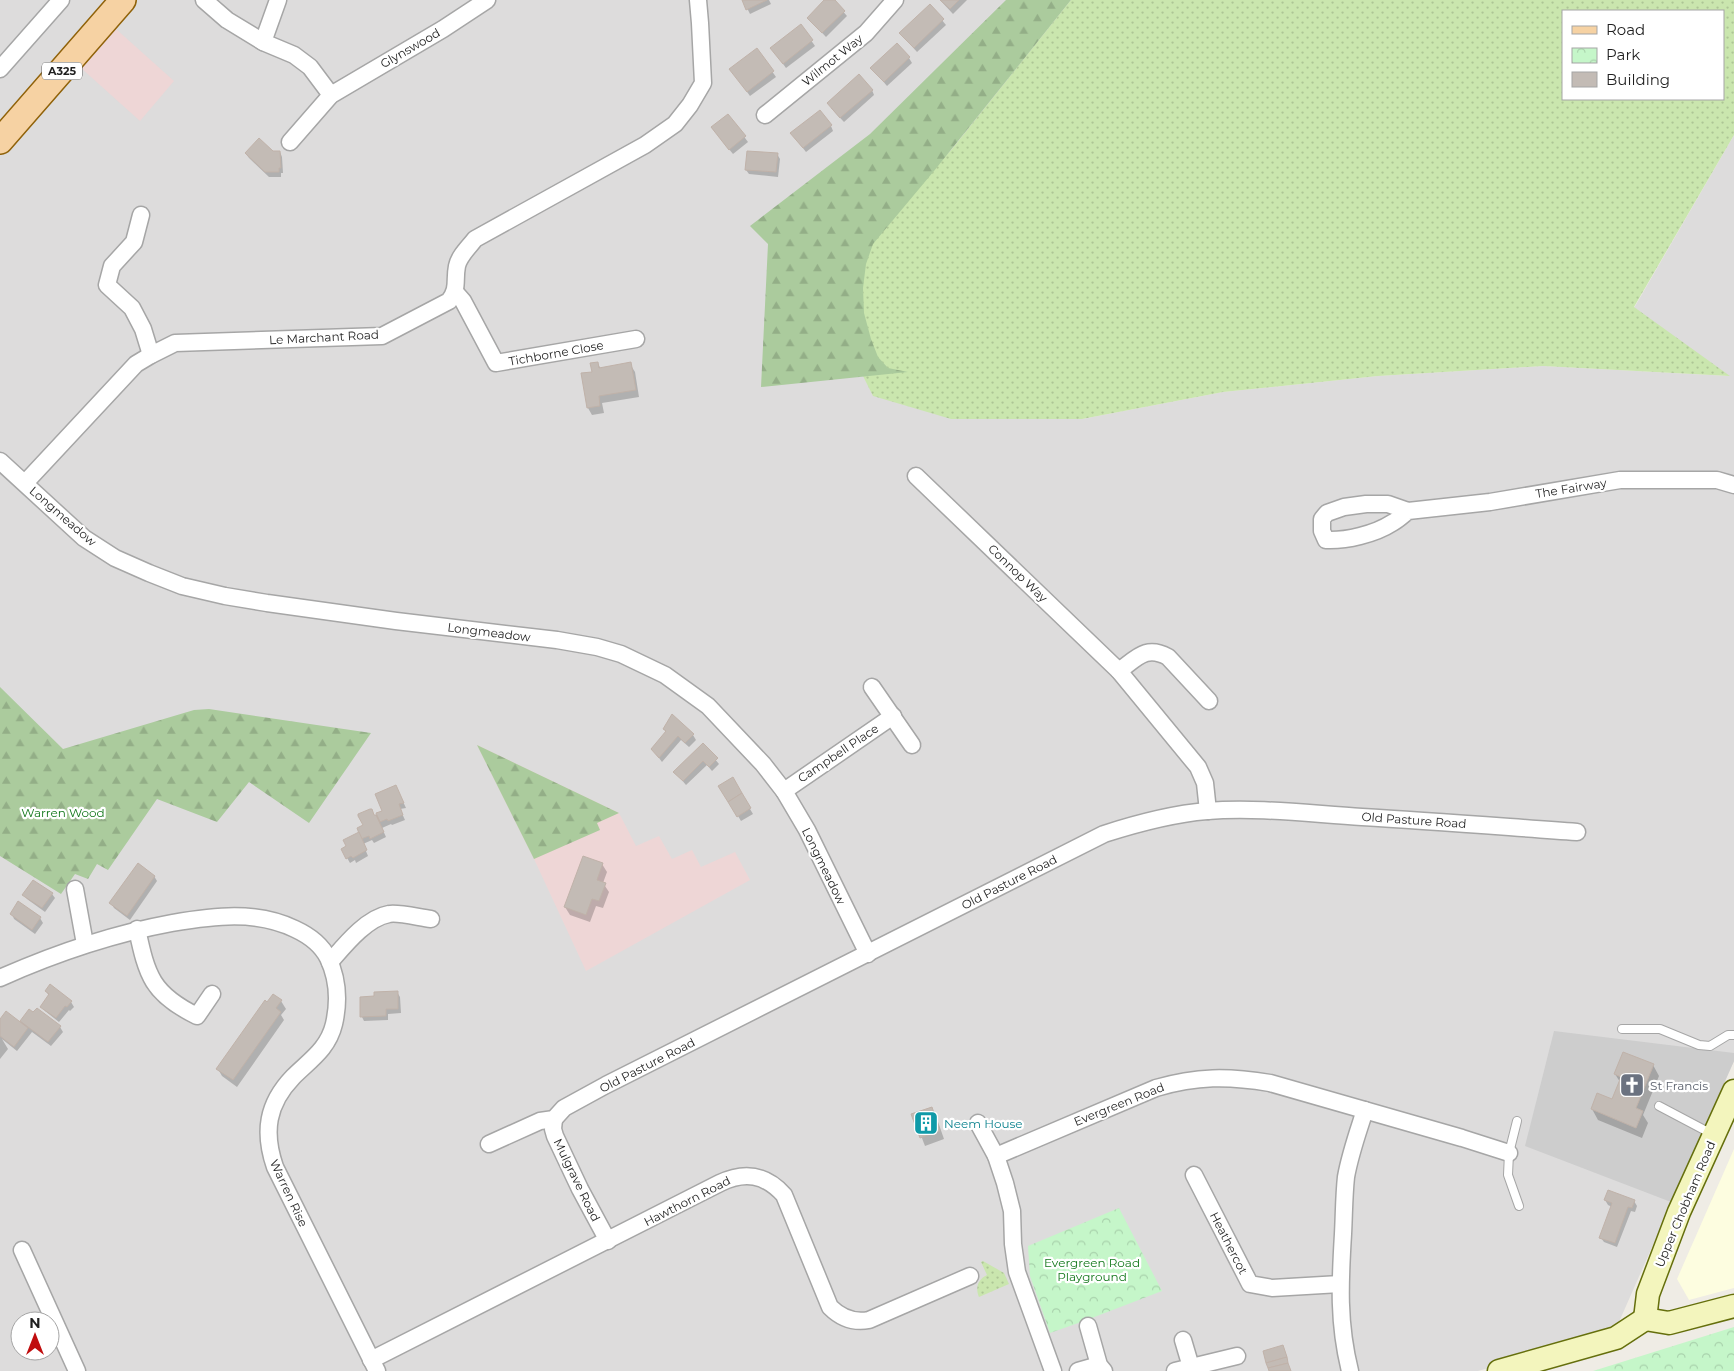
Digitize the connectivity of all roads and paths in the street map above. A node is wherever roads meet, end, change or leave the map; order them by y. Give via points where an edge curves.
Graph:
1 (60, 0) edge
2 (123, 0) edge
3 (204, 0) edge
4 (278, 0) edge
5 (487, 0) edge
6 (698, 0) edge
7 (895, 0) edge
8 (263, 42) junction
9 (0, 70) edge
10 (331, 95) junction
11 (763, 115) dead end
12 (0, 141) edge
13 (290, 142) dead end
14 (140, 215) dead end
15 (456, 293) junction
16 (636, 339) dead end
17 (151, 355) junction
18 (0, 461) edge
19 (916, 476) dead end
20 (25, 483) junction
21 (1734, 485) edge
22 (1408, 510) dead end
23 (1120, 671) junction
24 (872, 687) dead end
25 (1209, 701) dead end
26 (892, 716) junction
27 (912, 745) dead end
28 (784, 791) junction
29 (1208, 811) junction
30 (1577, 832) dead end
31 (76, 889) dead end
32 (431, 919) dead end
33 (137, 929) junction
34 (85, 944) junction
35 (868, 954) junction
36 (330, 962) junction
37 (0, 978) edge
38 (212, 994) dead end
39 (1622, 1029) dead end
40 (1734, 1035) edge
41 (1734, 1091) edge
42 (1659, 1106) dead end
43 (1365, 1110) junction
44 (554, 1119) junction
45 (1517, 1121) dead end
46 (978, 1123) dead end
47 (1714, 1134) junction
48 (489, 1144) dead end
49 (1509, 1153) junction
50 (996, 1156) junction
51 (1194, 1175) dead end
52 (1519, 1206) dead end
53 (608, 1241) junction
54 (22, 1250) dead end
55 (970, 1276) dead end
56 (1340, 1284) junction
57 (1734, 1306) edge
58 (1645, 1320) junction
59 (1088, 1326) dead end
60 (1184, 1340) dead end
61 (1237, 1356) dead end
62 (374, 1366) edge
63 (1102, 1368) edge
64 (1183, 1369) edge
65 (77, 1371) edge
66 (1053, 1371) edge
67 (1078, 1371) edge
68 (1350, 1371) edge
69 (1499, 1371) edge

1 - 9 street
2 - 12 main road, A325
3 - 8 street via 227,20
4 - 8 street
5 - 10 street, Glynswood
6 - 15 street via 703,83 675,124 645,145 475,239 457,264
7 - 11 street, Wilmot Way via 866,33
8 - 10 street via 294,55 310,67
10 - 13 street, Glynswood
14 - 17 street via 134,242 112,266 107,285 132,308 144,329
15 - 16 street, Tichborne Close via 496,363
15 - 17 street, Le Marchant Road via 449,301 382,336 175,343
17 - 20 street, Le Marchant Road via 136,364
18 - 20 street, Longmeadow
19 - 23 street, Connop Way
20 - 28 street, Longmeadow via 84,538 115,558 182,586 276,604 557,640 621,654 664,675 708,706
21 - 22 street, The Fairway via 1717,480 1620,480 1490,502
23 - 25 street via 1143,653 1162,653
23 - 29 street, Connop Way via 1198,767
24 - 26 street, Campbell Place
26 - 27 street, Campbell Place
26 - 28 street, Campbell Place
28 - 35 street, Longmeadow via 807,830
29 - 30 street, Old Pasture Road via 1269,811
29 - 35 street, Old Pasture Road via 1154,818 1104,834
31 - 34 street
32 - 36 street via 390,914 374,920 353,936
33 - 34 street, Warren Rise
33 - 36 street, Warren Rise via 213,916 260,918 301,932 320,947
33 - 38 street via 144,964 151,979 172,1003 197,1016
34 - 37 street, Warren Rise
35 - 44 street, Old Pasture Road via 570,1104
36 - 62 street, Warren Rise via 338,1002 330,1035 320,1053 294,1076 278,1097 271,1111 268,1136 275,1167
39 - 40 lane via 1660,1030 1710,1046
41 - 47 main road, Upper Chobham Road
42 - 47 lane
43 - 49 street, Evergreen Road
43 - 50 street, Evergreen Road via 1244,1078 1198,1078 1156,1088
43 - 56 street via 1346,1177
44 - 48 street, Old Pasture Road via 540,1121
44 - 53 street, Mulgrave Road via 556,1136
45 - 49 lane
46 - 50 street
47 - 58 main road, Upper Chobham Road via 1679,1212 1648,1294
49 - 52 lane via 1508,1175
50 - 66 street via 1012,1211 1016,1272
51 - 56 street, Heathercot via 1250,1284 1272,1288
53 - 55 street, Hawthorn Road via 734,1177 750,1175 769,1183 784,1195 830,1307 840,1316 854,1321 869,1320
53 - 62 street, Hawthorn Road
54 - 65 street
56 - 68 street via 1341,1325
57 - 58 main road via 1669,1323
58 - 69 main road via 1616,1338
59 - 63 street
60 - 64 street
61 - 64 street
63 - 67 street

